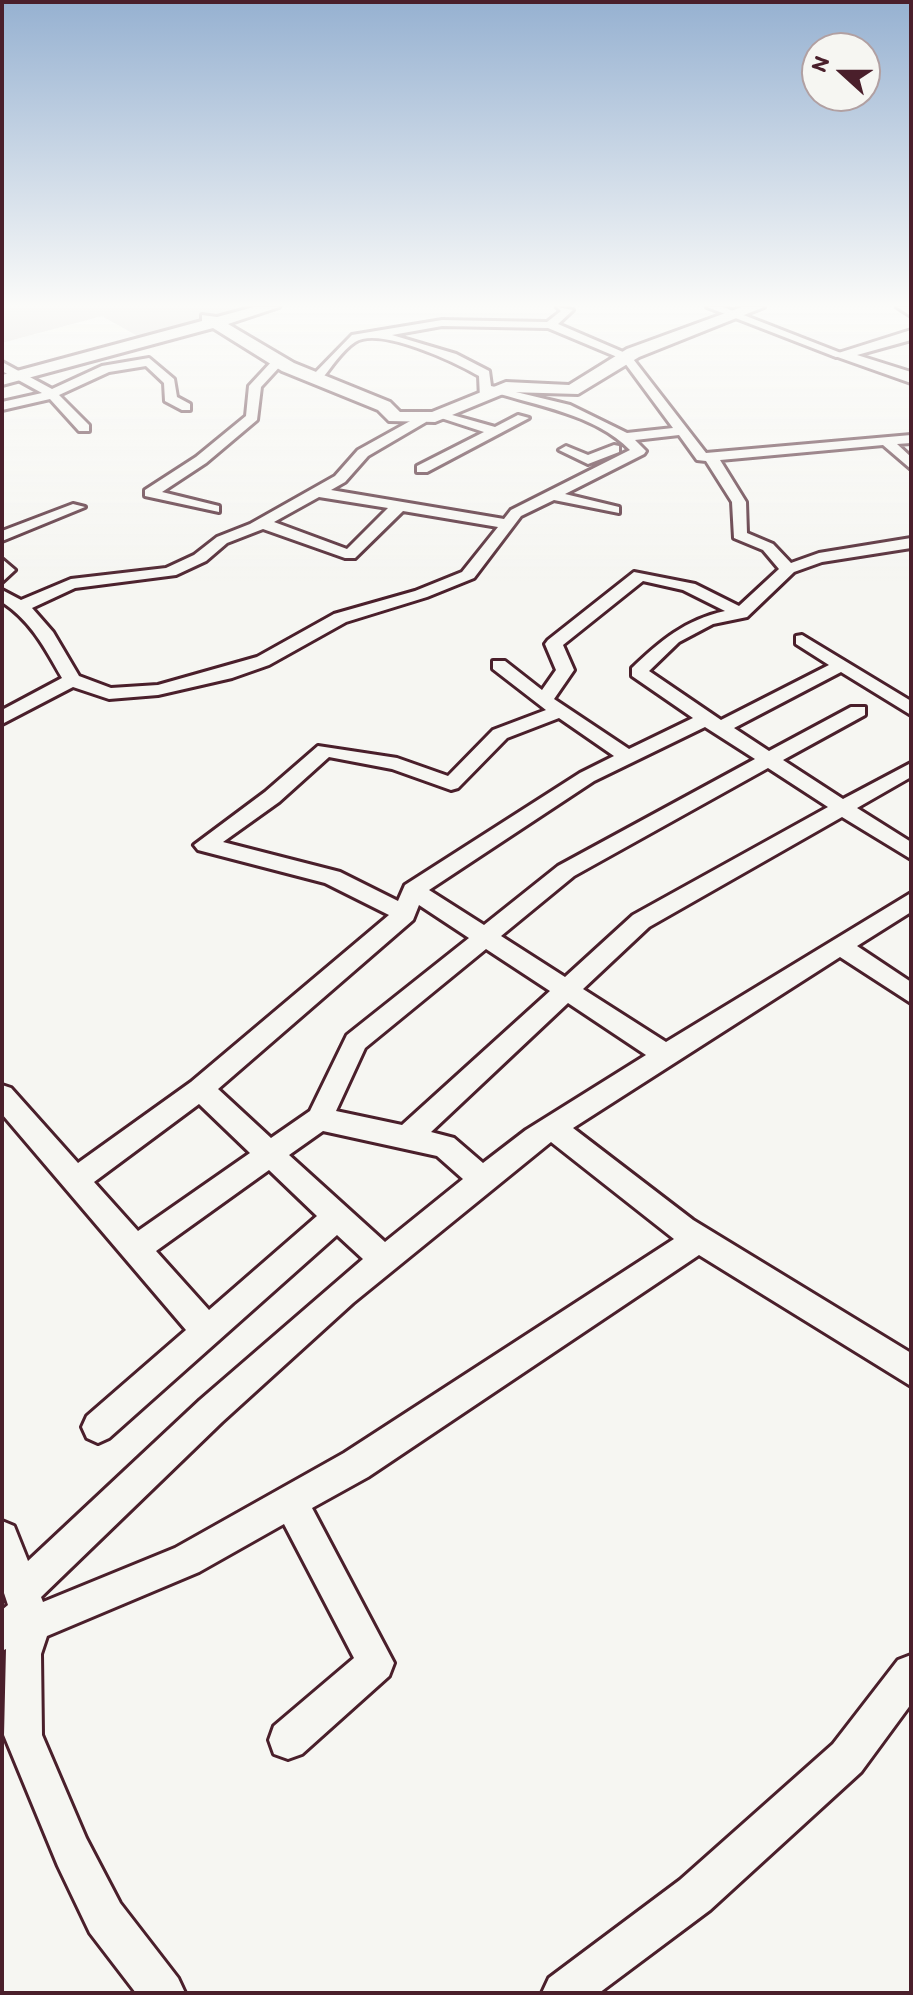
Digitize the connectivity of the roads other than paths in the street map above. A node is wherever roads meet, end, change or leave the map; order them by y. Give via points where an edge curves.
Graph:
1 (34, 400) edge
2 (58, 400) edge
3 (173, 400) edge
4 (254, 400) edge
5 (370, 400) edge
6 (473, 400) edge
7 (528, 400) edge
8 (663, 400) edge
9 (2, 406) edge
10 (186, 407) dead end
11 (443, 414) junction
12 (523, 418) dead end
13 (421, 419) junction
14 (84, 428) dead end
15 (493, 431) junction
16 (682, 431) junction
17 (625, 437) junction
18 (911, 439) edge
19 (886, 441) junction
20 (566, 450) dead end
21 (637, 452) junction
22 (709, 456) junction
23 (911, 465) edge
24 (422, 469) dead end
25 (317, 492) junction
26 (553, 495) junction
27 (399, 506) junction
28 (78, 507) dead end
29 (214, 509) dead end
30 (614, 510) dead end
31 (262, 523) junction
32 (508, 524) junction
33 (2, 536) edge
34 (911, 543) edge
35 (2, 564) edge
36 (788, 569) junction
37 (2, 577) edge
38 (2, 595) edge
39 (20, 607) junction
40 (741, 613) junction
41 (802, 640) dead end
42 (499, 665) dead end
43 (842, 665) junction
44 (72, 680) junction
45 (551, 706) junction
46 (911, 709) edge
47 (858, 711) dead end
48 (2, 718) edge
49 (713, 723) junction
50 (628, 757) junction
51 (767, 758) junction
52 (911, 769) edge
53 (843, 807) junction
54 (911, 852) edge
55 (413, 890) junction
56 (911, 901) edge
57 (405, 914) junction
58 (487, 939) junction
59 (840, 946) junction
60 (566, 990) junction
61 (911, 994) edge
62 (666, 1055) junction
63 (200, 1089) junction
64 (2, 1096) edge
65 (319, 1119) junction
66 (552, 1127) junction
67 (406, 1138) junction
68 (270, 1156) junction
69 (76, 1180) junction
70 (483, 1180) junction
71 (337, 1217) junction
72 (699, 1239) junction
73 (136, 1249) junction
74 (384, 1260) junction
75 (207, 1331) junction
76 (911, 1371) edge
77 (98, 1427) dead end
78 (290, 1502) junction
79 (2, 1538) edge
80 (21, 1615) edge
81 (911, 1673) edge
82 (288, 1740) dead end
83 (163, 1993) edge
84 (564, 1993) edge

1 - 9 street
2 - 14 street
3 - 10 street
4 - 29 street via 252,417 201,460 150,493
5 - 13 street via 395,417
6 - 11 street
7 - 17 street via 566,408
8 - 16 street
11 - 13 street
11 - 15 street
12 - 15 street
13 - 25 street via 363,453 340,479
15 - 24 street
16 - 17 street
16 - 22 street via 702,457
17 - 21 street
18 - 19 street
19 - 22 street
19 - 23 street
20 - 21 street via 588,460 613,449
21 - 26 street
22 - 36 street via 739,502 739,535 768,547
25 - 27 street
25 - 31 street
26 - 30 street
26 - 32 street via 516,513
27 - 31 street via 350,555
27 - 32 street
28 - 33 street
31 - 39 street via 170,572 71,584
32 - 44 street via 468,575 340,618 263,661 158,690 109,694
34 - 36 street via 819,558
35 - 37 street via 7,570
36 - 40 street
38 - 39 street
39 - 44 street via 44,632
40 - 45 street via 689,587 640,575 554,644 565,670
40 - 49 street via 708,620 673,638 638,672
41 - 43 street
42 - 45 street
43 - 46 street
43 - 49 street
44 - 48 street
45 - 50 street
45 - 57 street via 500,734 451,784 397,764 325,750 205,845 332,877
47 - 51 street
49 - 50 street
49 - 51 street
50 - 55 street via 587,777
51 - 53 street
51 - 58 street via 566,871
52 - 53 street
53 - 54 street
53 - 60 street via 641,921
55 - 57 street
55 - 58 street
56 - 59 street
57 - 63 street
58 - 60 street
58 - 65 street via 356,1042
59 - 61 street
59 - 62 street
60 - 62 street
60 - 67 street
62 - 66 street
63 - 68 street
63 - 69 street
64 - 69 street
65 - 67 street
65 - 68 street
66 - 70 street
66 - 72 street
67 - 70 street via 445,1146
68 - 71 street
68 - 73 street
69 - 73 street
70 - 74 street
71 - 74 street
71 - 75 street
72 - 76 street
72 - 78 street via 356,1465
73 - 75 street
74 - 80 street via 211,1411
75 - 77 street
78 - 80 street via 187,1560
78 - 82 street via 376,1663
79 - 80 street
80 - 83 street via 23,1735 105,1918
81 - 84 street via 847,1758 695,1895

